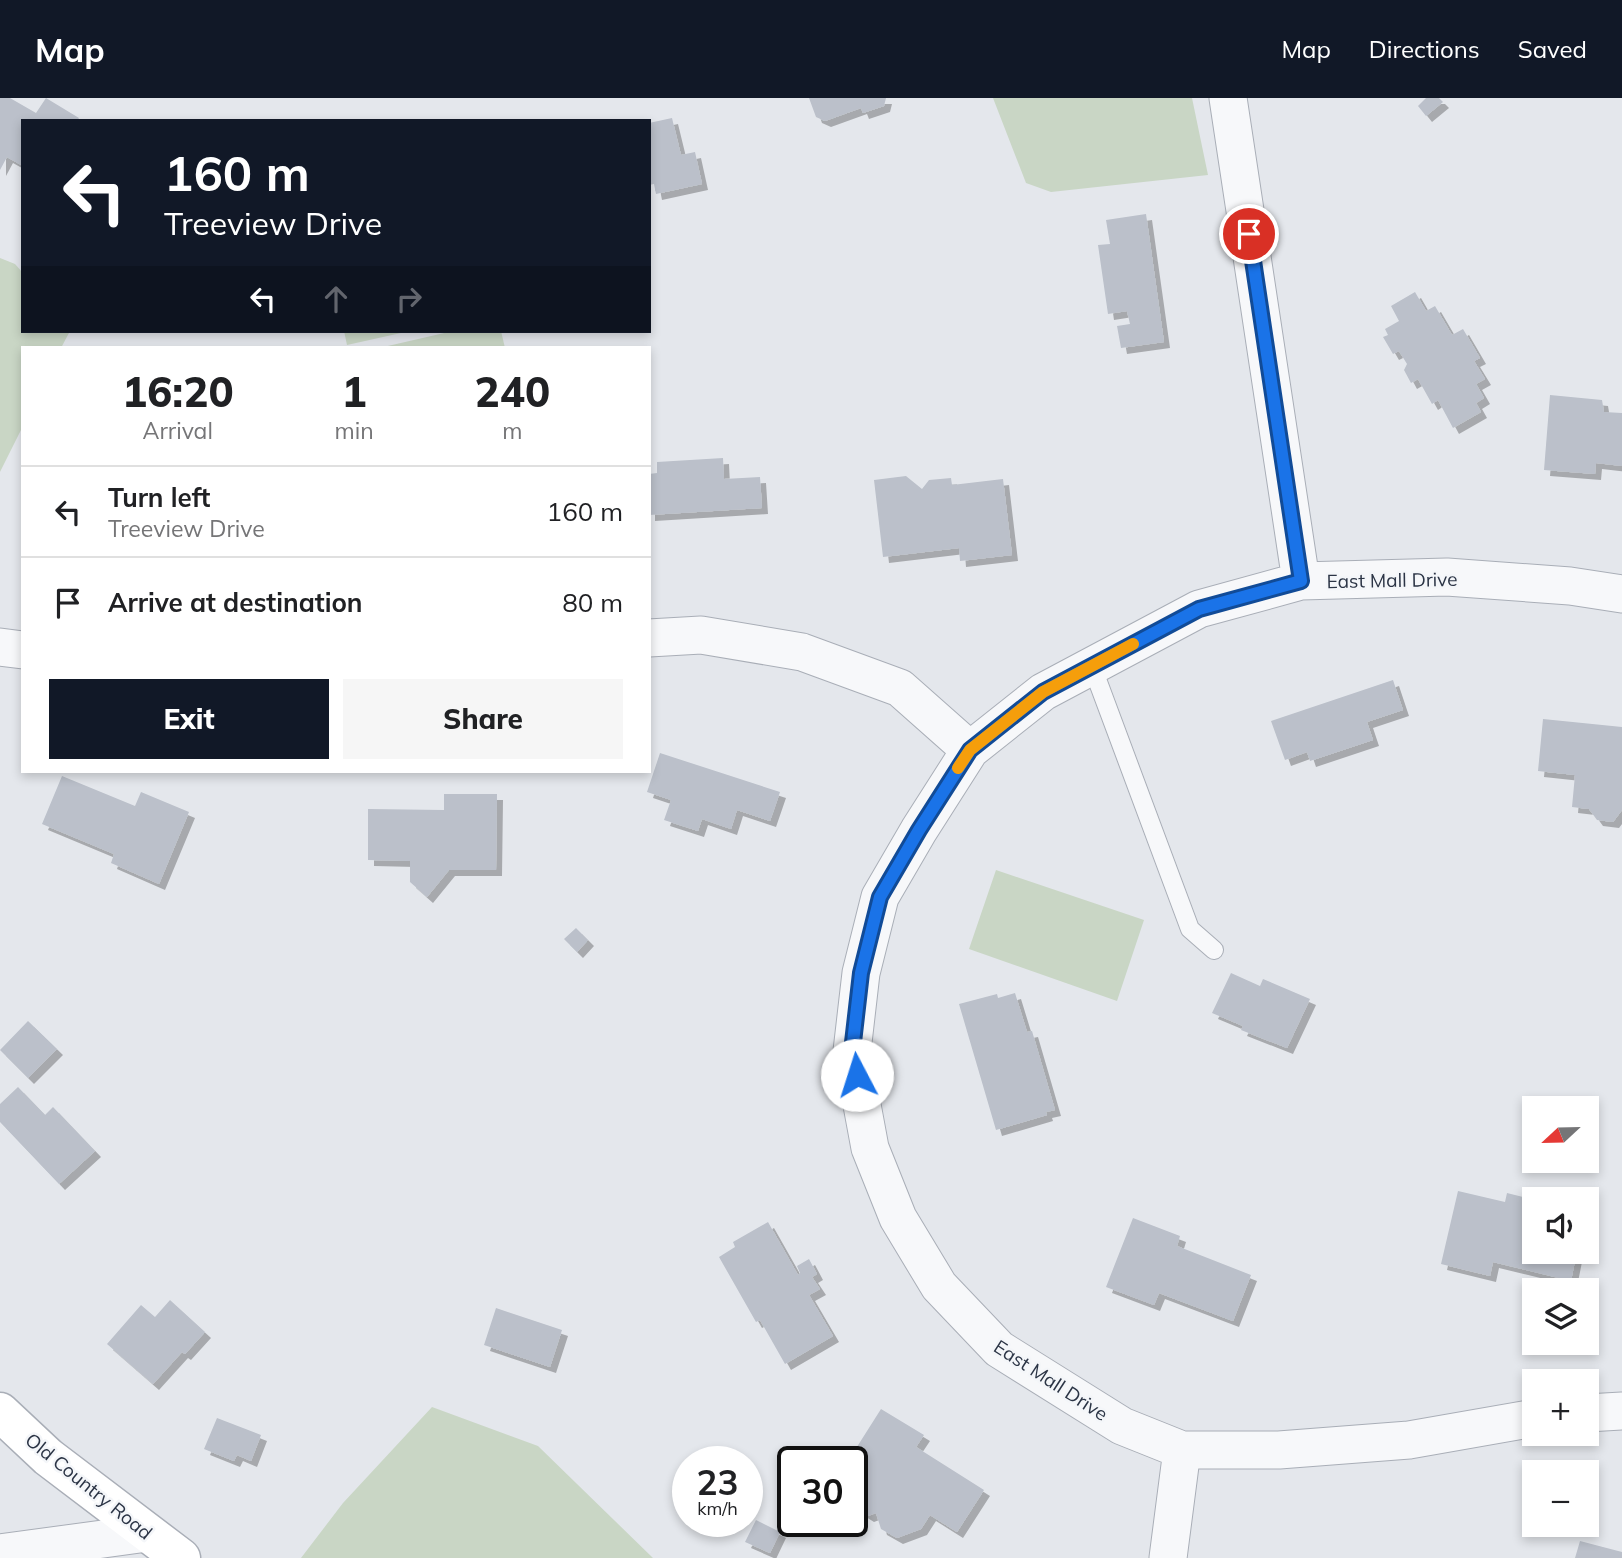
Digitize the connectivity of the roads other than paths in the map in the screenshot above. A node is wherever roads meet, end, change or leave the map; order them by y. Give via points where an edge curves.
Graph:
1 (1228, 98) edge
2 (1301, 581) junction
3 (1622, 594) edge
4 (651, 638) edge
5 (0, 647) edge
6 (21, 650) edge
7 (1092, 666) junction
8 (970, 750) junction
9 (1214, 950) dead end
10 (1622, 1410) edge
11 (0, 1412) edge
12 (1599, 1412) edge
13 (1522, 1420) edge
14 (1182, 1450) junction
15 (147, 1533) junction
16 (0, 1553) edge
17 (181, 1558) edge
18 (1168, 1558) edge

1 - 2 street
2 - 3 street, East Mall Drive via 1447,577
2 - 7 street, East Mall Drive via 1199,609
4 - 8 street via 701,635 802,652 900,688
5 - 6 street
7 - 8 street, East Mall Drive via 1043,692
7 - 9 lane via 1190,929
8 - 14 street, East Mall Drive via 880,897 861,973 852,1051 870,1148 898,1218 939,1286 999,1349 1122,1426
10 - 12 street
11 - 15 main road, Old Country Road via 48,1457
13 - 14 street, East Mall Drive via 1409,1440 1279,1450
14 - 18 street
15 - 16 street
15 - 17 main road, Old Country Road

